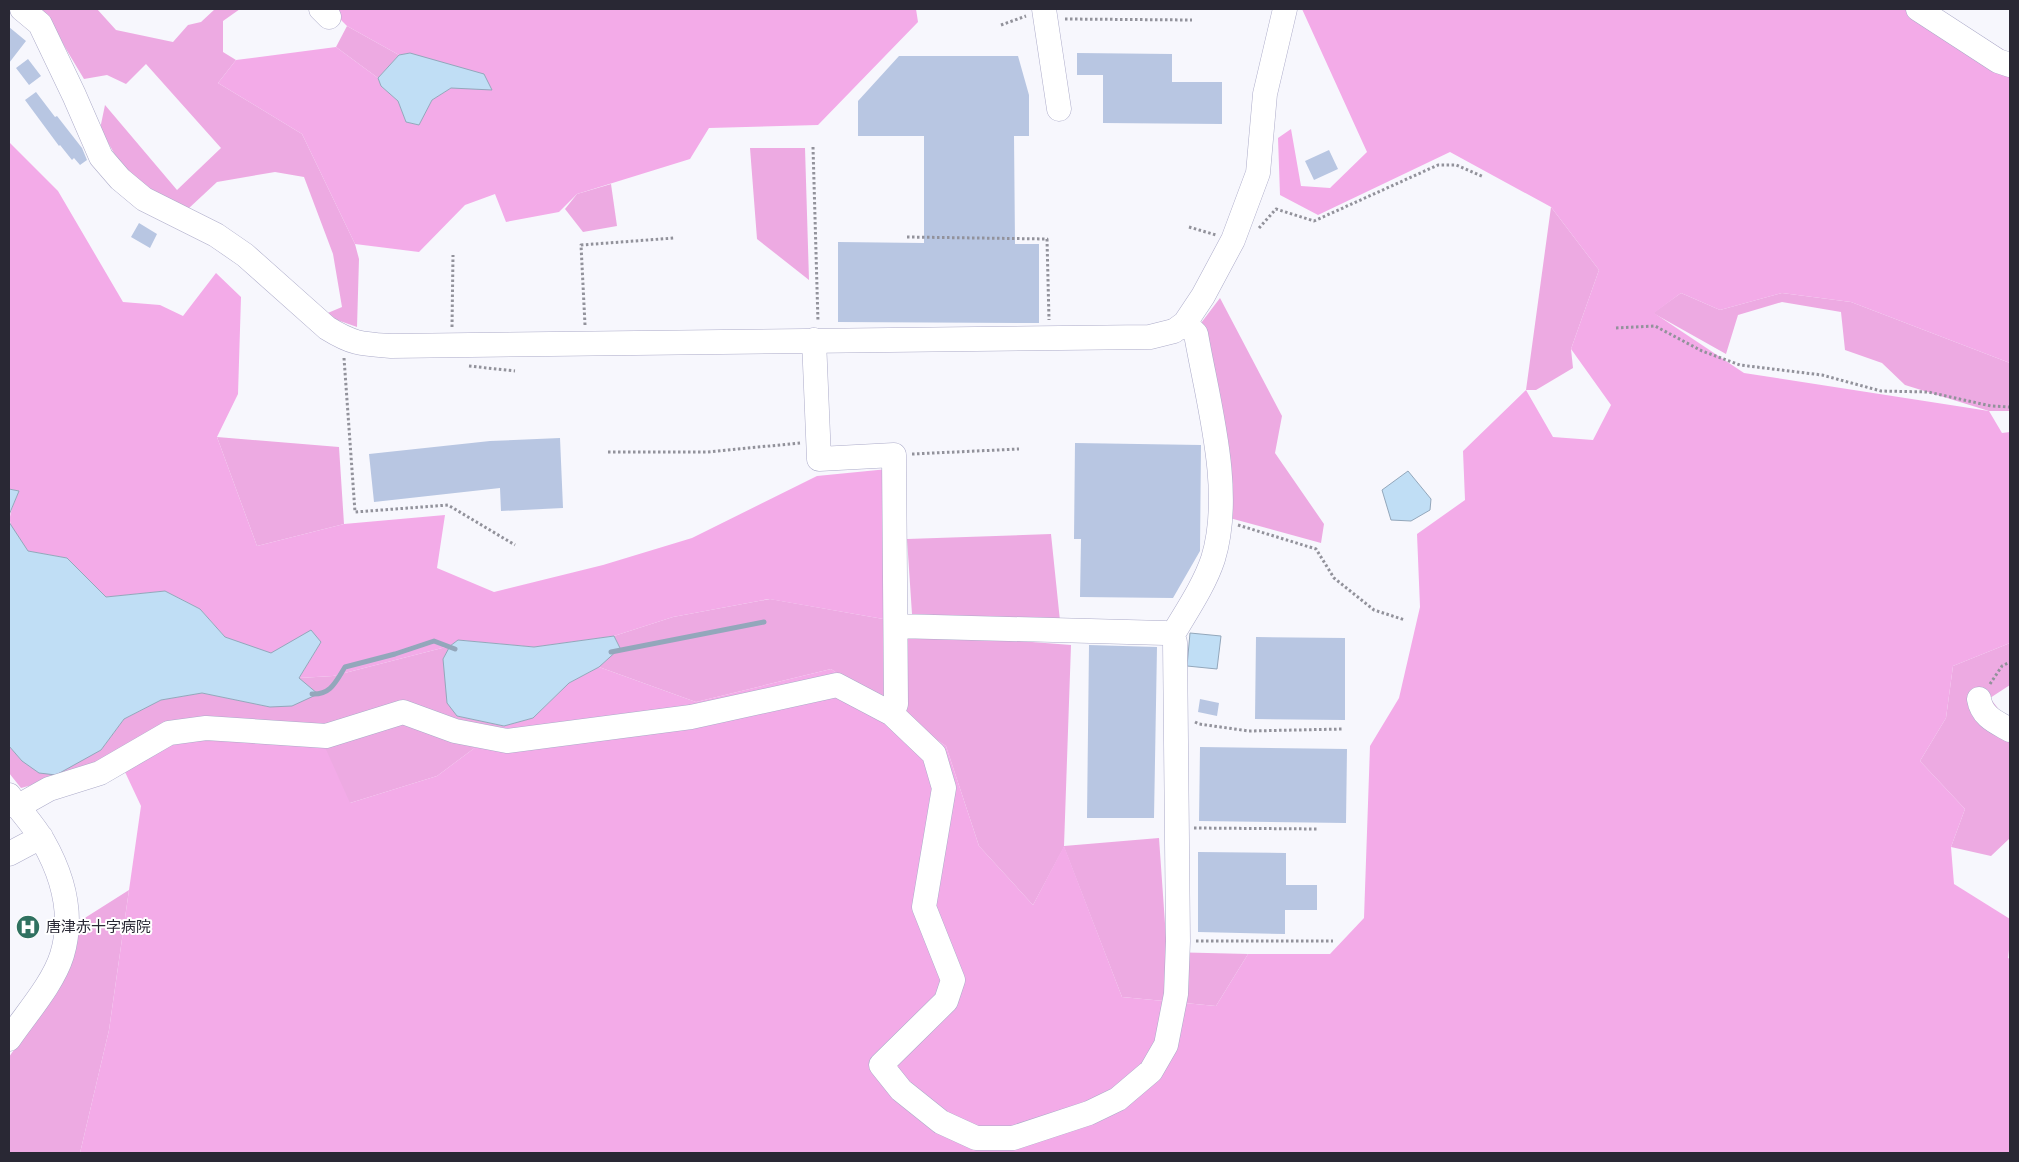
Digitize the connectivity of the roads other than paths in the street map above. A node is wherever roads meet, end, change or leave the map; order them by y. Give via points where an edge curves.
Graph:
1 (22, 9) edge
2 (1044, 9) edge
3 (1285, 9) edge
4 (1918, 9) edge
5 (2010, 64) edge
6 (1059, 109) dead end
7 (1185, 323) junction
8 (814, 340) junction
9 (897, 626) junction
10 (1172, 636) junction
11 (1979, 700) road end
12 (892, 714) junction
13 (2010, 730) edge
14 (13, 801) edge
15 (41, 838) junction
16 (9, 854) edge
17 (9, 1039) edge

1 - 8 street via 40,24 101,157 120,179 144,199 216,235 238,250 327,328 358,344 452,346
2 - 6 street
3 - 7 street via 1265,94 1258,173 1233,240
4 - 5 street via 1998,61
7 - 8 street via 1174,331 1150,337
7 - 10 street via 1196,334 1220,465 1220,524 1207,574
8 - 9 street via 819,458 894,455
9 - 10 street via 1165,633
9 - 12 street via 896,704
10 - 12 street via 1175,642 1178,941 1176,994 1166,1045 1151,1071 1118,1099 1089,1113 1013,1138 976,1138 941,1122 900,1090 881,1065 946,1002 953,980 924,907 944,788 934,754
11 - 13 street via 1989,718
12 - 14 street via 837,684 691,717 507,741 455,731 403,712 326,736 206,728 169,733 100,773
14 - 15 street
15 - 16 street
15 - 17 street via 59,871 66,902 66,930 61,956 49,982

